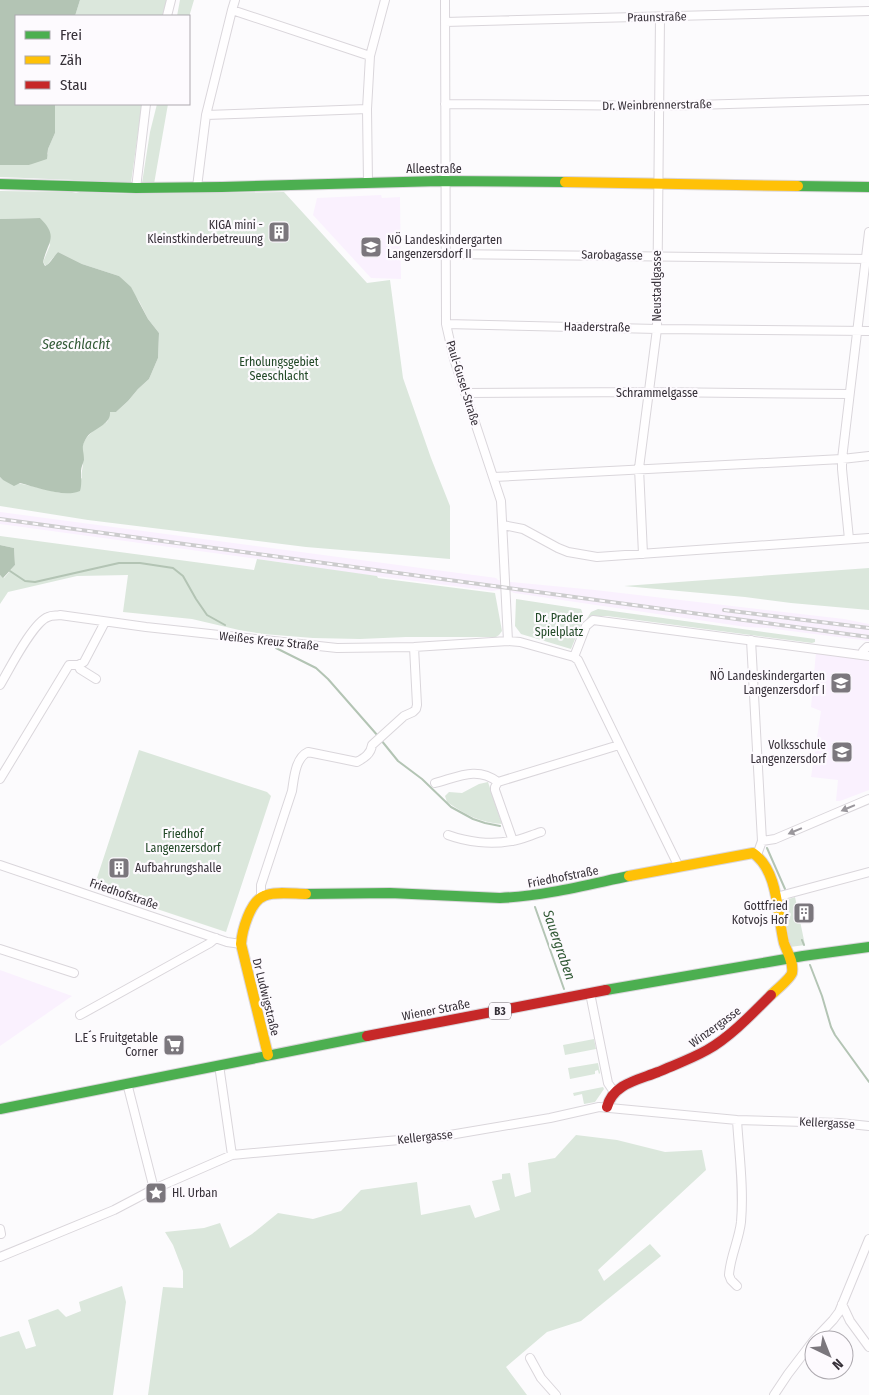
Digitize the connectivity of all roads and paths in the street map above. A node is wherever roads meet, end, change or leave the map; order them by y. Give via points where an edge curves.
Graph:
1 (171, 0) edge
2 (235, 0) edge
3 (386, 0) edge
4 (436, 0) edge
5 (445, 1) edge
6 (232, 10) junction
7 (869, 11) edge
8 (167, 15) edge
9 (660, 17) junction
10 (445, 22) junction
11 (370, 56) junction
12 (869, 100) edge
13 (445, 104) junction
14 (146, 105) edge
15 (659, 106) junction
16 (368, 109) junction
17 (206, 115) junction
18 (444, 181) junction
19 (368, 183) junction
20 (0, 184) edge
21 (658, 184) junction
22 (197, 187) junction
23 (869, 187) edge
24 (136, 188) junction
25 (869, 232) edge
26 (445, 254) junction
27 (657, 256) junction
28 (868, 259) edge
29 (446, 324) junction
30 (657, 329) junction
31 (857, 330) junction
32 (869, 331) edge
33 (650, 392) junction
34 (465, 394) junction
35 (850, 394) junction
36 (869, 456) edge
37 (842, 459) junction
38 (639, 468) junction
39 (494, 476) junction
40 (503, 525) junction
41 (869, 538) edge
42 (849, 539) junction
43 (643, 554) junction
44 (105, 622) junction
45 (751, 640) junction
46 (508, 641) junction
47 (414, 647) junction
48 (869, 647) edge
49 (866, 656) edge
50 (574, 657) junction
51 (78, 665) junction
52 (96, 679) dead end
53 (0, 685) edge
54 (619, 745) junction
55 (0, 779) edge
56 (498, 782) junction
57 (436, 783) dead end
58 (869, 799) edge
59 (541, 832) dead end
60 (448, 835) dead end
61 (513, 841) junction
62 (762, 841) junction
63 (757, 854) junction
64 (0, 865) edge
65 (678, 865) junction
66 (869, 872) edge
67 (261, 897) junction
68 (776, 897) junction
69 (216, 938) junction
70 (241, 944) junction
71 (869, 948) edge
72 (0, 949) edge
73 (790, 958) junction
74 (74, 973) dead end
75 (590, 993) junction
76 (80, 1015) dead end
77 (268, 1056) junction
78 (219, 1065) junction
79 (127, 1083) junction
80 (614, 1092) junction
81 (607, 1107) junction
82 (3, 1108) edge
83 (0, 1114) edge
84 (737, 1120) junction
85 (869, 1126) edge
86 (232, 1155) junction
87 (154, 1188) junction
88 (869, 1239) edge
89 (0, 1257) edge
90 (737, 1286) dead end
91 (842, 1304) junction
92 (824, 1330) edge
93 (869, 1347) edge
94 (804, 1353) edge
95 (530, 1358) dead end
96 (556, 1395) edge
97 (774, 1395) edge

1 - 8 street
2 - 6 street
3 - 11 street
4 - 5 street
5 - 10 street, Paul-Gusel-Straße
6 - 11 street
6 - 17 street
7 - 9 street, Praunstraße
9 - 10 street, Praunstraße
9 - 15 street, Neustadlgasse
10 - 13 street, Paul-Gusel-Straße
11 - 16 street
12 - 15 street, Dr. Weinbrennerstraße
13 - 15 street, Dr. Weinbrennerstraße
13 - 18 street, Paul-Gusel-Straße
14 - 24 street
15 - 21 street, Neustadlgasse
16 - 17 street
16 - 19 street
17 - 22 street
18 - 19 street, Alleestraße
18 - 21 street, Alleestraße
18 - 26 street, Paul-Gusel-Straße
19 - 22 street, Alleestraße
20 - 24 street, Alleestraße
21 - 23 street, Alleestraße
21 - 27 street, Neustadlgasse
22 - 24 street, Alleestraße
25 - 28 street
26 - 27 street, Sarobagasse
26 - 29 street, Paul-Gusel-Straße
27 - 28 street, Sarobagasse
27 - 30 street, Neustadlgasse
28 - 31 street
29 - 30 street, Haaderstraße
29 - 34 street, Paul-Gusel-Straße
30 - 31 street, Haaderstraße
30 - 33 street, Neustadlgasse
31 - 32 street, Haaderstraße
31 - 35 street
33 - 34 street, Schrammelgasse
33 - 35 street, Schrammelgasse
33 - 38 street, Neustadlgasse
34 - 39 street, Paul-Gusel-Straße
35 - 37 street
36 - 37 street
37 - 38 street
37 - 42 street
38 - 39 street
38 - 43 street, Neustadlgasse
39 - 40 street, Paul-Gusel-Straße via 502,505
40 - 43 street via 523,529 577,555
40 - 46 street, Paul-Gusel-Straße
41 - 42 street
42 - 43 street
44 - 47 street, Weißes Kreuz Straße via 338,648
44 - 51 street via 84,662
44 - 53 street, Weißes Kreuz Straße via 60,615 48,617 27,639
45 - 49 street
45 - 50 street via 593,620 586,626
45 - 62 street
46 - 47 street, Weißes Kreuz Straße
46 - 50 street, Weißes Kreuz Straße
47 - 67 street via 416,709 380,737 359,765 308,752 301,757 261,885
48 - 49 street via 863,651
50 - 54 street
51 - 52 street
51 - 55 street via 69,665
54 - 56 street
54 - 65 street
56 - 57 street via 478,773
56 - 61 street via 495,787
58 -> 62 street via 775,839
59 - 61 street
60 - 61 street via 462,840
62 - 63 street
63 - 65 street, Friedhofstraße
63 - 68 street via 764,863
64 - 69 street, Friedhofstraße
65 - 67 street, Friedhofstraße via 522,897 372,893 272,894
66 - 68 street
67 - 70 street via 251,912
68 - 73 street
69 - 70 street, Friedhofstraße
69 - 76 street
70 - 77 street, Dr Ludwigstraße
71 - 73 street, Wiener Straße / B3
72 - 74 street
73 - 75 street, Wiener Straße / B3
73 - 80 street, Winzergasse via 793,969 789,978 744,1022 709,1049
75 - 77 street, Wiener Straße / B3
75 - 80 street via 608,1083
77 - 78 street, Wiener Straße / B3
78 - 79 street, Wiener Straße / B3
78 - 86 street
79 - 82 street, Wiener Straße / B3
79 - 87 street
80 - 81 street
81 - 84 street, Kellergasse
81 - 86 street, Kellergasse via 444,1136
82 - 83 street, Wiener Straße
84 - 85 street, Kellergasse
84 - 90 street via 741,1217 729,1275
86 - 87 street, Kellergasse
87 - 89 street, Kellergasse via 114,1210
88 - 91 street
91 - 92 street via 834,1320
91 - 93 street
94 - 97 street
95 - 96 street

